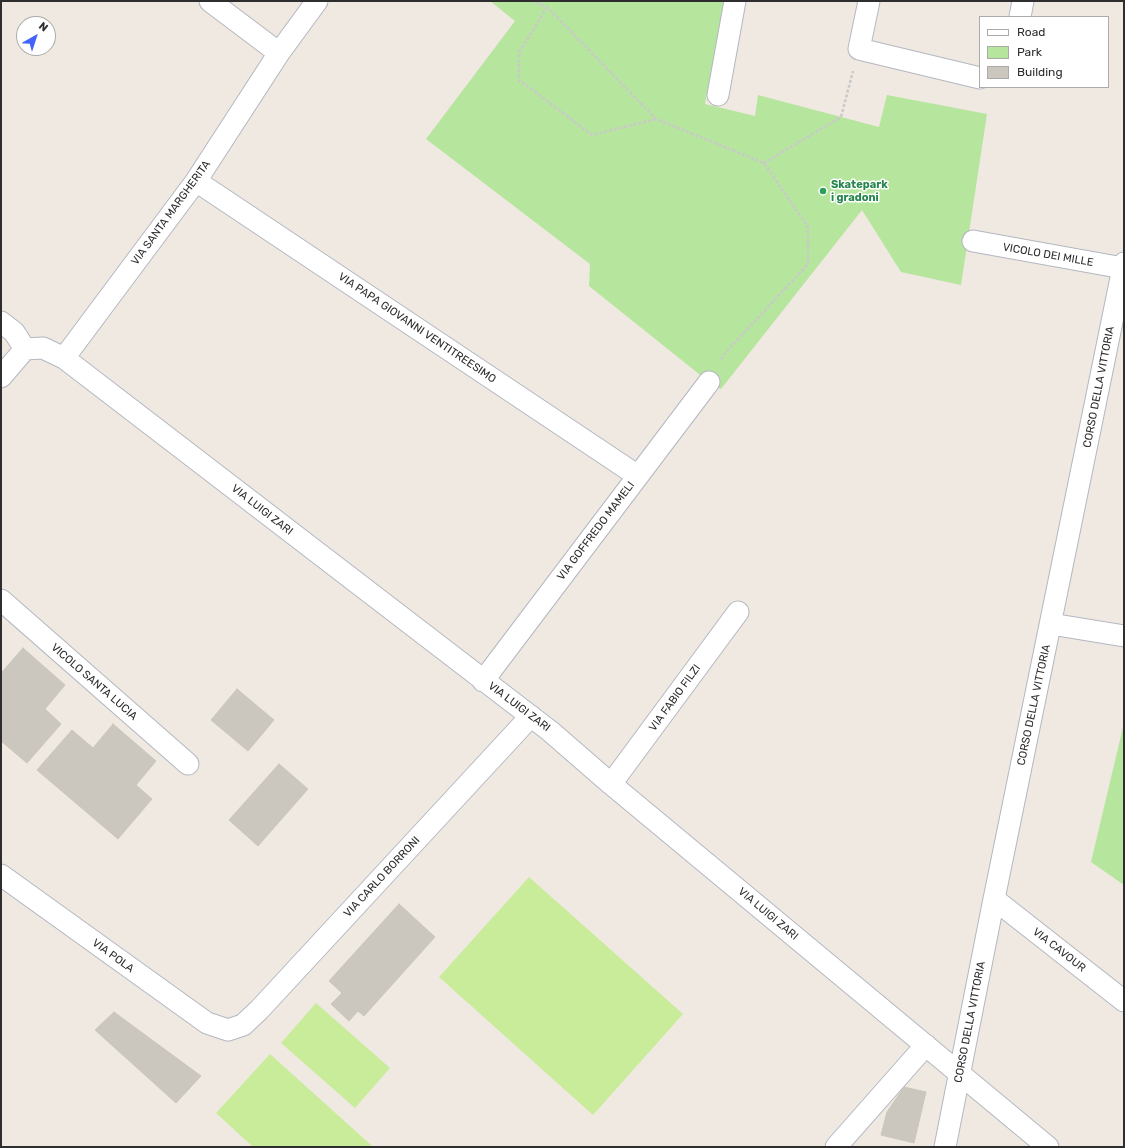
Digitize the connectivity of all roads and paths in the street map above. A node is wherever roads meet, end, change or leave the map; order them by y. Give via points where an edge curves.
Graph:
1 (210, 1) edge
2 (317, 1) edge
3 (532, 1) edge
4 (735, 1) edge
5 (869, 1) edge
6 (1023, 1) edge
7 (547, 7) junction
8 (1020, 16) edge
9 (859, 50) junction
10 (278, 53) junction
11 (979, 78) edge
12 (718, 95) dead end
13 (656, 119) junction
14 (764, 163) junction
15 (196, 181) junction
16 (973, 241) dead end
17 (1124, 265) edge
18 (1, 322) edge
19 (25, 349) junction
20 (64, 358) junction
21 (1, 377) edge
22 (709, 382) joint
23 (638, 476) junction
24 (1, 600) edge
25 (738, 612) dead end
26 (1051, 624) junction
27 (1124, 636) edge
28 (484, 681) junction
29 (531, 716) junction
30 (188, 764) dead end
31 (611, 784) junction
32 (1, 875) edge
33 (994, 898) junction
34 (1124, 1001) edge
35 (228, 1030) joint
36 (926, 1045) junction
37 (960, 1074) junction
38 (836, 1147) edge
39 (945, 1147) edge
40 (1048, 1147) edge

1 - 10 street
2 - 10 street, VIA SANTA MARGHERITA
3 - 7 path
4 - 12 street
5 - 9 street
6 - 8 street
7 - 13 path
7 - 13 path via 519,52 519,80 592,135
9 - 11 street
9 - 14 path via 841,117
10 - 15 street, VIA SANTA MARGHERITA
13 - 14 path
14 - 22 path via 808,227 808,264 726,352
15 - 20 street, VIA SANTA MARGHERITA
15 - 23 street, VIA PAPA GIOVANNI VENTITREESIMO
16 - 17 street, VICOLO DEI MILLE
17 - 26 street, CORSO DELLA VITTORIA
18 - 19 street via 14,332
19 - 20 street via 43,348
19 - 21 street
20 - 28 street, VIA LUIGI ZARI
22 - 23 street, VIA GOFFREDO MAMELI
23 - 28 street, VIA GOFFREDO MAMELI
24 - 30 street, VICOLO SANTA LUCIA
25 - 31 street, VIA FABIO FILZI
26 - 27 street
26 - 33 street, CORSO DELLA VITTORIA
28 - 29 street, VIA LUIGI ZARI
29 - 31 street, VIA LUIGI ZARI
29 - 35 street, VIA CARLO BORRONI via 259,1010 243,1025
31 - 36 street, VIA LUIGI ZARI
32 - 35 street, VIA POLA via 207,1024
33 - 34 street, VIA CAVOUR
33 - 37 street, CORSO DELLA VITTORIA
36 - 37 street, VIA LUIGI ZARI
36 - 38 street
37 - 39 street, CORSO DELLA VITTORIA
37 - 40 street, VIA LUIGI ZARI

